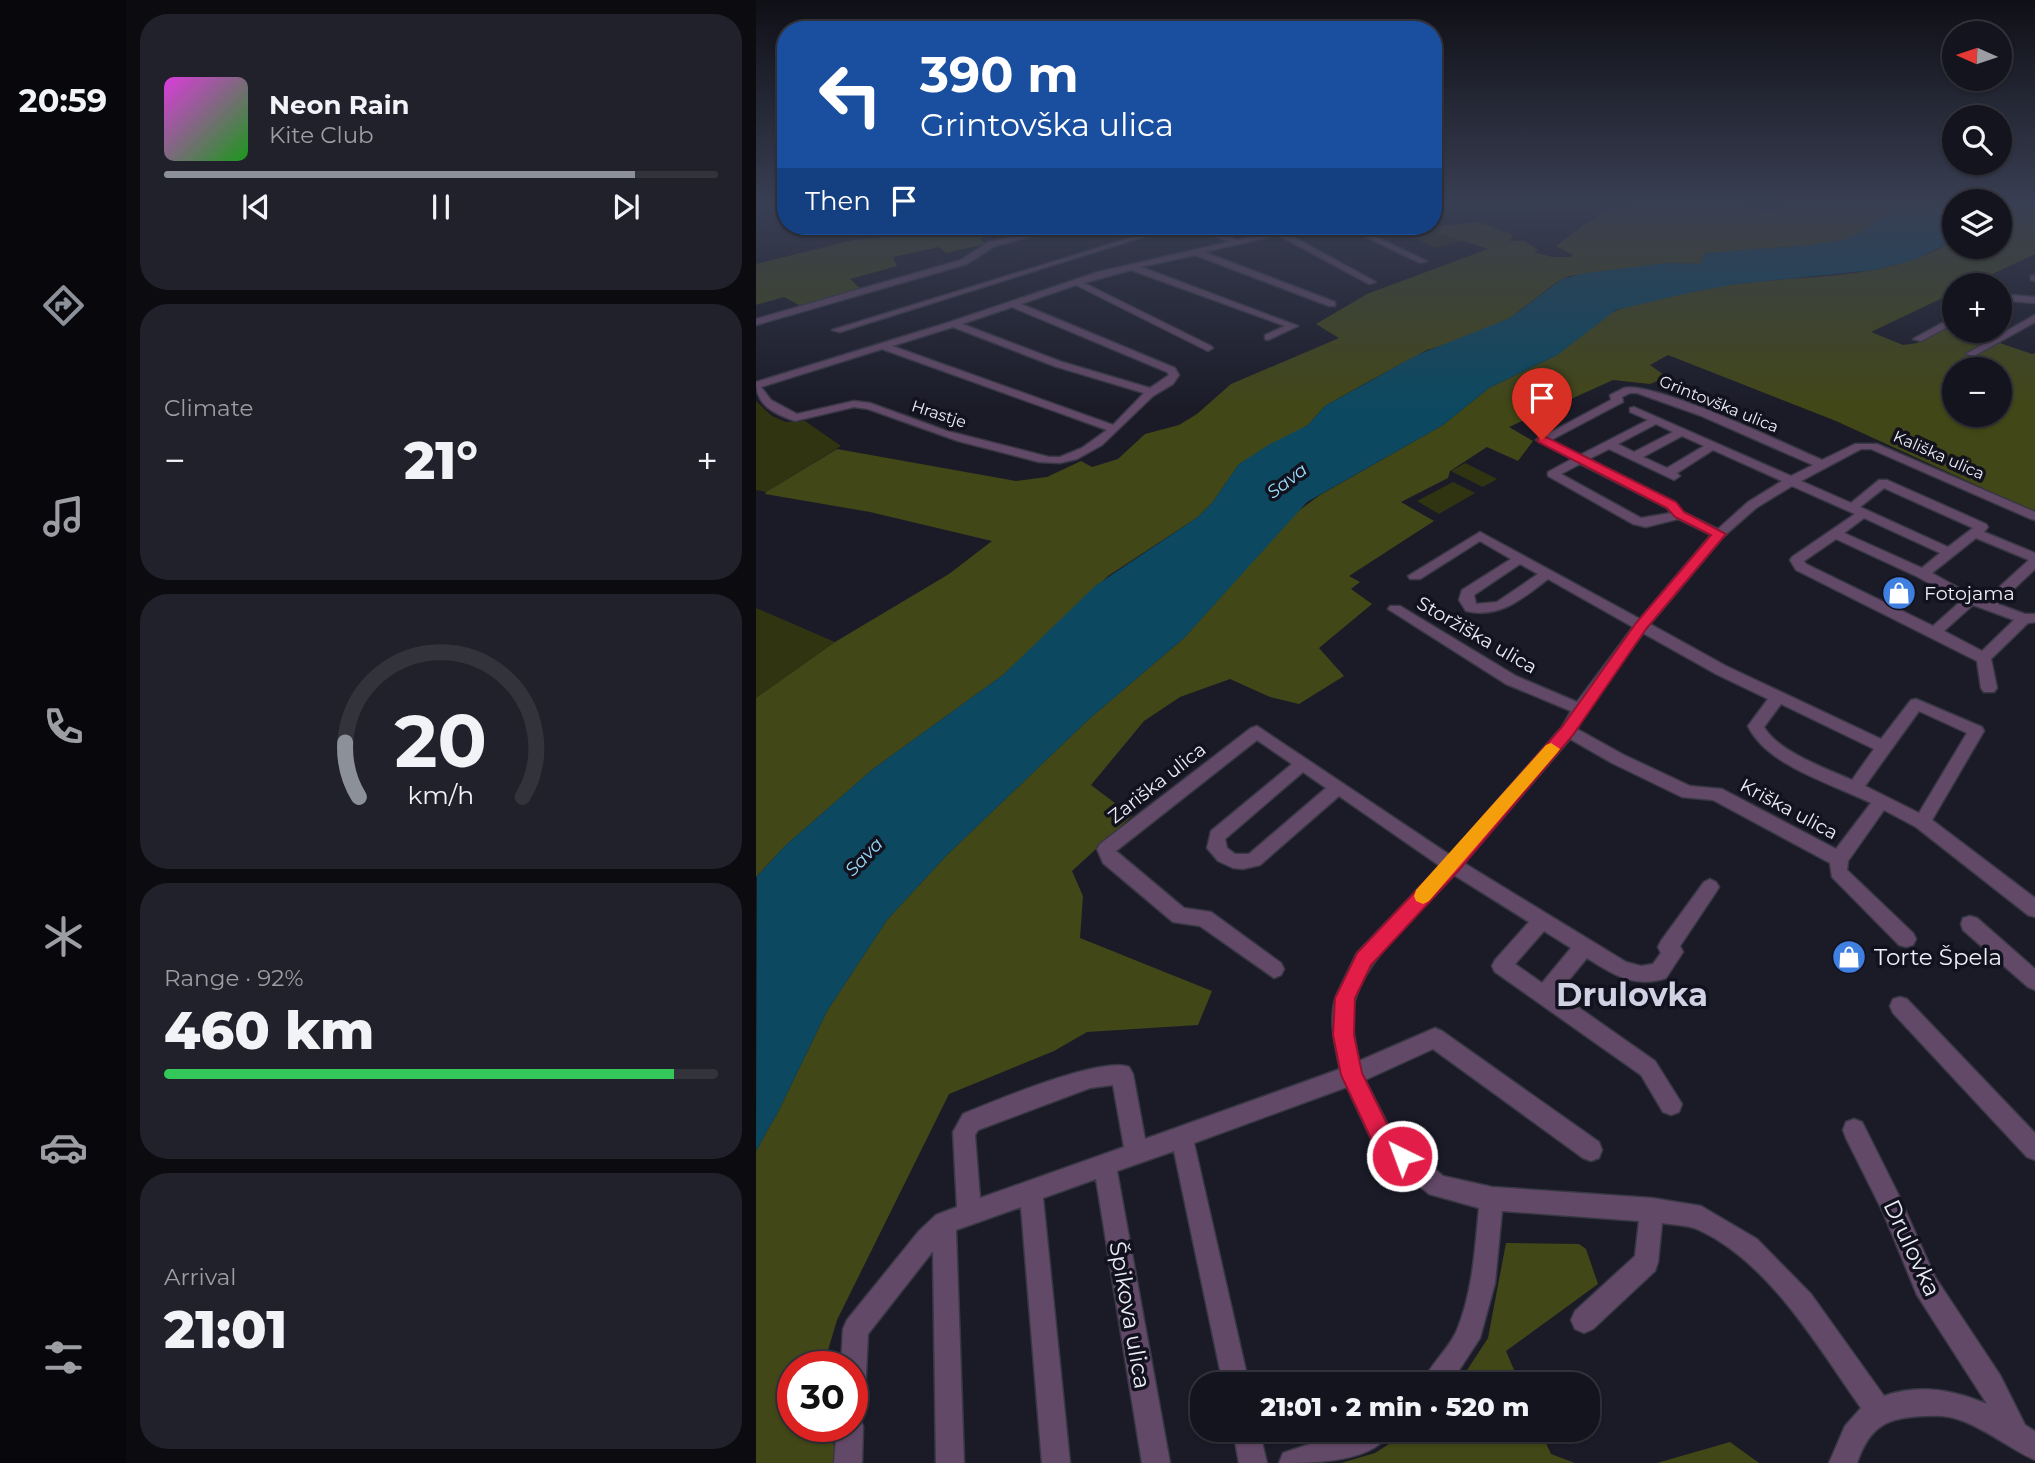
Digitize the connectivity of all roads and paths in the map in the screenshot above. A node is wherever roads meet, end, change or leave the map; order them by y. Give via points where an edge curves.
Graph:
1 (932, 271) edge
2 (1023, 271) edge
3 (1112, 271) edge
4 (1143, 271) edge
5 (1247, 271) edge
6 (1352, 271) edge
7 (988, 282) junction
8 (1076, 282) junction
9 (1372, 282) dead end
10 (999, 288) dead end
11 (2012, 298) edge
12 (1015, 300) junction
13 (2035, 300) edge
14 (1332, 303) dead end
15 (2035, 318) edge
16 (756, 322) edge
17 (953, 324) junction
18 (1942, 327) edge
19 (837, 330) dead end
20 (1268, 337) dead end
21 (1918, 339) dead end
22 (882, 346) junction
23 (1208, 348) dead end
24 (1971, 354) dead end
25 (756, 386) edge
26 (1151, 392) junction
27 (1634, 410) dead end
28 (1656, 420) junction
29 (1115, 429) junction
30 (1681, 432) junction
31 (1610, 445) junction
32 (1713, 445) junction
33 (1634, 457) junction
34 (1580, 459) junction
35 (1821, 464) junction
36 (1791, 481) junction
37 (1858, 511) junction
38 (1679, 515) junction
39 (2035, 516) edge
40 (1976, 533) junction
41 (1719, 534) junction
42 (1836, 534) junction
43 (1949, 552) junction
44 (1519, 559) junction
45 (2035, 560) edge
46 (1547, 574) junction
47 (1923, 574) junction
48 (1415, 576) dead end
49 (1970, 600) junction
50 (1988, 605) junction
51 (1395, 609) dead end
52 (2029, 618) edge
53 (1641, 626) junction
54 (1934, 632) junction
55 (1984, 657) junction
56 (1989, 688) dead end
57 (1778, 697) junction
58 (1580, 709) junction
59 (1568, 731) junction
60 (1884, 747) junction
61 (1302, 764) junction
62 (1338, 787) junction
63 (1855, 788) junction
64 (1881, 802) junction
65 (1922, 822) junction
66 (1839, 859) junction
67 (1452, 864) junction
68 (1710, 887) dead end
69 (2035, 909) edge
70 (1542, 920) junction
71 (1970, 924) dead end
72 (1906, 939) dead end
73 (1585, 946) junction
74 (1274, 969) dead end
75 (2035, 981) edge
76 (1544, 995) junction
77 (1900, 1006) dead end
78 (1352, 1075) junction
79 (1671, 1104) dead end
80 (1854, 1130) dead end
81 (1182, 1138) junction
82 (2035, 1149) edge
83 (1591, 1150) dead end
84 (1136, 1154) junction
85 (1105, 1166) junction
86 (1031, 1193) junction
87 (1492, 1199) junction
88 (1652, 1210) junction
89 (969, 1215) junction
90 (944, 1223) junction
91 (1584, 1320) dead end
92 (855, 1351) edge
93 (1233, 1372) edge
94 (1442, 1372) edge
95 (1878, 1410) junction
96 (2026, 1441) edge
97 (849, 1442) edge
98 (1249, 1442) edge
99 (1353, 1442) edge
100 (848, 1463) edge
101 (950, 1463) edge
102 (1056, 1463) edge
103 (1156, 1463) edge
104 (1253, 1463) edge
105 (1293, 1463) edge
106 (1843, 1463) edge

1 - 16 street
2 - 7 street
3 - 8 street
4 - 20 street via 1293,326
5 - 14 street
6 - 9 street
7 - 10 street
7 - 19 street
8 - 12 street
8 - 23 street
11 - 13 street
12 - 17 street
12 - 26 street, Hrastje via 1171,370 1171,381
15 - 24 street
17 - 22 street
17 - 26 street via 1058,364
18 - 21 street
22 - 25 street
22 - 29 street
25 - 29 street, Hrastje via 766,402 795,418 854,404 870,406 981,444 1046,460 1086,451
26 - 29 street, Hrastje
27 - 28 street
28 - 30 street
28 - 31 street
30 - 32 street
30 - 33 street
31 - 33 street
31 - 34 street
32 - 33 street via 1671,475
32 - 36 street
34 - 35 street, Grintovška ulica via 1542,440 1619,400 1614,397 1638,390
34 - 38 street, Grintovška ulica via 1671,505
34 - 38 street via 1552,474 1637,521
35 - 36 street, Kališka ulica
35 - 39 street, Kališka ulica via 1859,446 1882,448
36 - 37 street
36 - 41 street, Kališka ulica via 1752,505
37 - 40 street via 1883,484 1982,527
37 - 42 street
37 - 43 street
38 - 41 street, Grintovška ulica
40 - 43 street
40 - 45 street
41 - 53 street, Kališka ulica
42 - 47 street
42 - 54 street via 1797,559 1801,567
43 - 47 street
44 - 46 street, Storžiška ulica
44 - 46 street, Storžiška ulica via 1467,593 1471,608 1497,609
44 - 48 street, Storžiška ulica via 1480,536
45 - 50 street
46 - 53 street, Storžiška ulica
47 - 49 street
49 - 50 street
49 - 54 street
50 - 52 street
51 - 58 street, Storžiška ulica via 1511,680
52 - 55 street
53 - 57 street
53 - 58 street, Kališka ulica
54 - 55 street
55 - 56 street
57 - 60 street
57 - 63 street via 1756,726 1758,734 1771,746
58 - 59 street, Kališka ulica
59 - 66 street, Kriška ulica via 1688,792 1716,794
59 - 67 street, Kališka ulica
60 - 63 street
60 - 65 street via 1916,704 1976,731
61 - 62 street, Zariška ulica
61 - 62 street via 1217,836 1216,848 1224,858 1239,864 1254,859
61 - 74 street, Zariška ulica via 1257,732 1106,849 1109,858 1180,916 1204,918
62 - 67 street, Zariška ulica
63 - 64 street
64 - 65 street
64 - 66 street, Kriška ulica
65 - 69 street
66 - 72 street, Kriška ulica via 1839,872
67 - 70 street, Zariška ulica
67 - 78 street, Kališka ulica via 1364,959 1345,998 1343,1035
68 - 73 street, Zariška ulica via 1668,947 1673,952 1659,972 1641,975 1621,968
70 - 73 street, Zariška ulica
70 - 76 street via 1502,966
71 - 75 street
73 - 76 street
76 - 79 street via 1648,1068
77 - 82 street
78 - 81 street
78 - 83 street via 1435,1038
78 - 87 street, Kališka ulica via 1384,1142 1437,1186
80 - 96 street, Drulovka via 1926,1286
81 - 84 street
81 - 93 street
84 - 85 street
84 - 89 street via 1122,1074 1090,1077 971,1122 964,1132
85 - 86 street
85 - 103 street, Špikova ulica
86 - 89 street
86 - 102 street
87 - 88 street
87 - 94 street via 1483,1283 1466,1338
88 - 91 street via 1646,1262
88 - 95 street via 1701,1219 1749,1247 1802,1303
89 - 90 street
90 - 92 street via 856,1329
90 - 101 street
95 - 96 street, Drulovka via 1898,1403 1950,1403 1992,1420
95 - 106 street via 1849,1442
97 - 100 street
98 - 104 street
99 - 105 street

